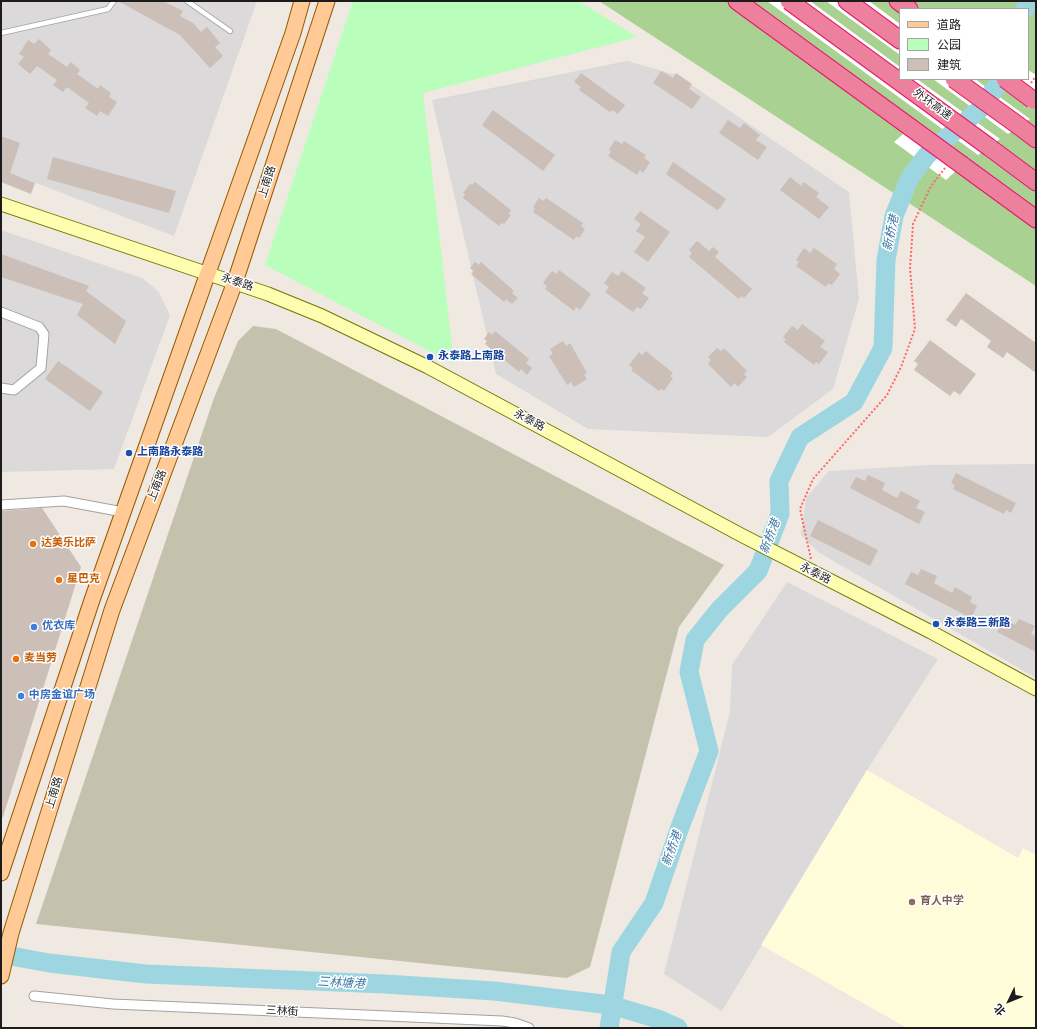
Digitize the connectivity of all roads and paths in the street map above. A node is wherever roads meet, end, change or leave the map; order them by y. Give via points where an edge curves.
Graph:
1 (114, 1) edge
2 (188, 1) edge
3 (302, 1) edge
4 (327, 1) edge
5 (737, 1) edge
6 (788, 1) edge
7 (847, 1) edge
8 (898, 1) edge
9 (908, 8) edge
10 (230, 31) dead end
11 (1, 33) edge
12 (899, 39) edge
13 (1036, 76) edge
14 (955, 80) edge
15 (1007, 80) edge
16 (1033, 95) edge
17 (1036, 139) edge
18 (945, 167) dead end
19 (1036, 182) edge
20 (1, 204) edge
21 (1036, 219) edge
22 (207, 272) junction
23 (235, 282) junction
24 (1, 312) edge
25 (1, 388) edge
26 (1, 505) edge
27 (123, 512) junction
28 (803, 567) junction
29 (1036, 689) edge
30 (1, 873) edge
31 (1, 976) edge
32 (34, 996) dead end
33 (529, 1028) edge

1 - 11 lane via 108,9
2 - 10 lane
3 - 22 main road
4 - 23 main road, 上南路
5 - 21 highway, bridge
6 - 19 highway, 外环高速, bridge
7 - 12 highway
8 - 9 highway
13 - 16 path
14 - 17 highway, bridge
15 - 16 highway, bridge
18 - 28 path via 931,186 913,224 910,268 915,330 901,367 886,395 813,479 800,509 812,563
20 - 22 street, 永泰路
22 - 23 street, 永泰路
22 - 27 main road
23 - 28 street, 永泰路 via 322,316 428,367
23 - 31 main road, 上南路 via 112,610 11,932
24 - 25 street via 39,327 44,334 41,368 14,390
26 - 27 street via 64,501
27 - 30 main road
28 - 29 street, 永泰路
32 - 33 street, 三林街 via 113,1004 502,1021 515,1022

